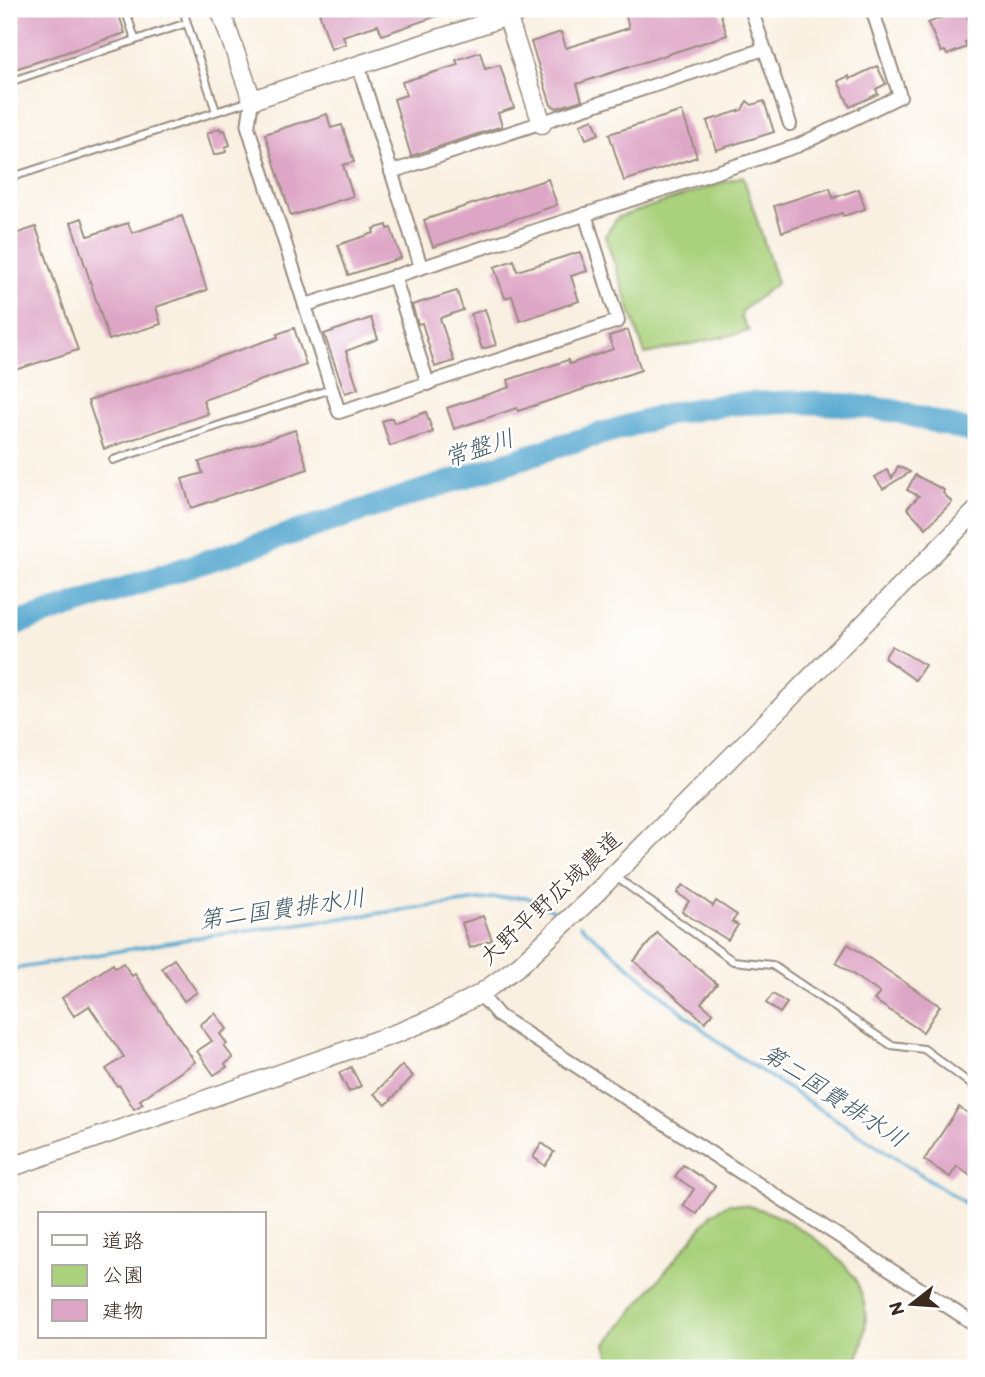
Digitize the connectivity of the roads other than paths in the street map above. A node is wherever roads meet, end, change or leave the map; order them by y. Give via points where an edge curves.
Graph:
1 (125, 9) edge
2 (183, 9) edge
3 (220, 9) edge
4 (529, 9) edge
5 (751, 9) edge
6 (872, 9) edge
7 (506, 12) edge
8 (187, 23) junction
9 (135, 39) junction
10 (764, 49) junction
11 (358, 65) junction
12 (9, 82) edge
13 (251, 100) junction
14 (216, 111) junction
15 (542, 124) junction
16 (790, 124) dead end
17 (391, 172) junction
18 (9, 178) edge
19 (585, 214) junction
20 (421, 267) junction
21 (394, 276) junction
22 (306, 305) junction
23 (428, 384) junction
24 (332, 389) junction
25 (113, 460) dead end
26 (976, 512) edge
27 (613, 875) junction
28 (480, 994) junction
29 (976, 1088) edge
30 (9, 1168) edge
31 (976, 1325) edge

1 - 9 lane
2 - 8 lane
3 - 13 street
4 - 7 street
5 - 10 street
6 - 19 street via 900,96 797,146
7 - 11 street
7 - 15 street
8 - 9 lane
8 - 14 lane
9 - 12 lane
10 - 15 street
10 - 16 street
11 - 13 street
11 - 17 street
13 - 14 lane
13 - 22 street via 248,127
14 - 18 lane
15 - 17 street
17 - 20 street
19 - 20 street
19 - 23 street via 618,321
20 - 21 street
21 - 22 street
21 - 23 street
22 - 24 street
23 - 24 street via 339,412
24 - 25 lane
26 - 27 street, 大野平野広域農道
27 - 28 street, 大野平野広域農道 via 520,965
27 - 29 lane via 733,961 772,965 891,1045 924,1049
28 - 30 street, 大野平野広域農道 via 400,1032
28 - 31 street via 499,1016

